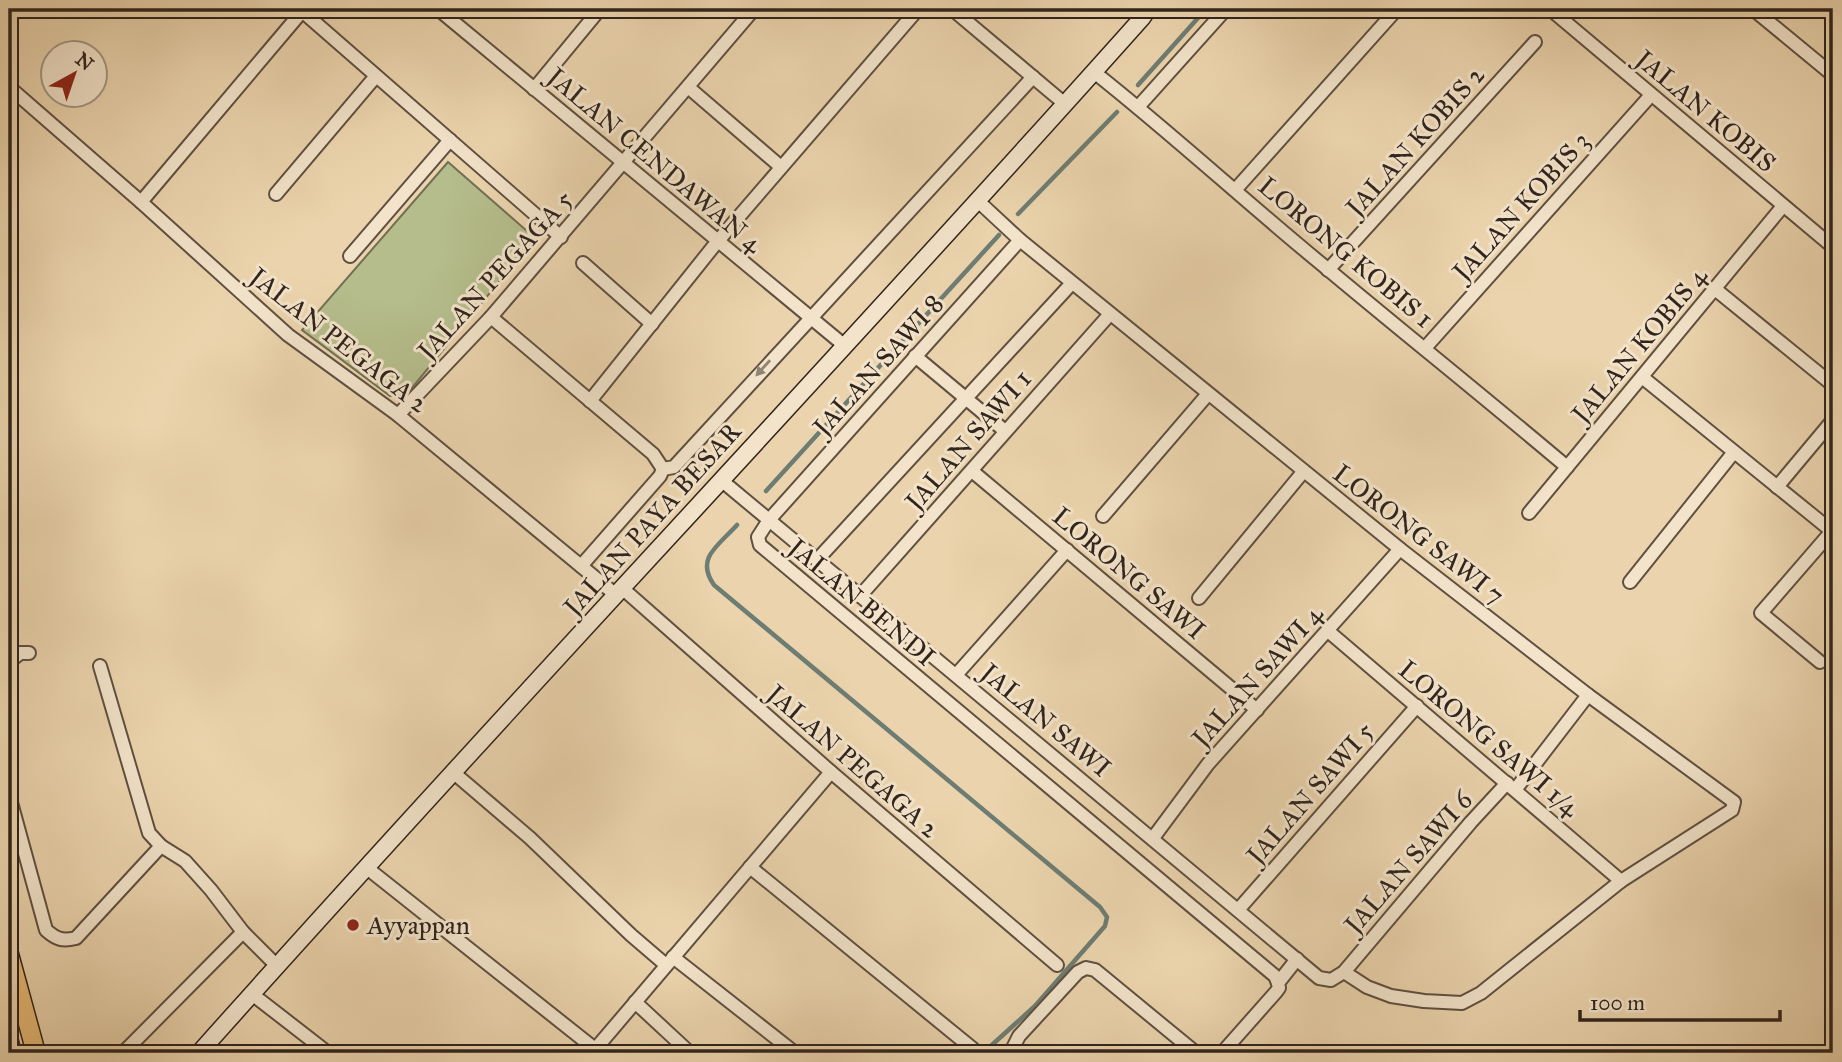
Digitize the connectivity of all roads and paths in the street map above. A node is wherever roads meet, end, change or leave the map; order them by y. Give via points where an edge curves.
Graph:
1 (439, 9) edge
2 (600, 9) edge
3 (754, 9) edge
4 (918, 9) edge
5 (951, 9) edge
6 (1156, 9) edge
7 (1226, 9) edge
8 (1397, 9) edge
9 (1550, 9) edge
10 (1753, 9) edge
11 (303, 10) edge
12 (1145, 14) edge
13 (1535, 42) dead end
14 (1094, 72) junction
15 (1833, 75) edge
16 (376, 76) junction
17 (1033, 77) junction
18 (9, 87) edge
19 (688, 87) junction
20 (534, 89) junction
21 (1651, 95) junction
22 (1065, 104) junction
23 (1138, 107) junction
24 (450, 140) junction
25 (623, 163) junction
26 (782, 167) junction
27 (1236, 189) junction
28 (276, 194) dead end
29 (978, 201) junction
30 (141, 202) junction
31 (1783, 206) junction
32 (561, 237) junction
33 (1020, 240) junction
34 (717, 242) junction
35 (1833, 247) edge
36 (350, 256) dead end
37 (583, 263) dead end
38 (1328, 270) junction
39 (1072, 283) junction
40 (1715, 289) junction
41 (1110, 314) junction
42 (491, 317) junction
43 (809, 317) junction
44 (652, 324) junction
45 (845, 346) junction
46 (1425, 348) junction
47 (915, 356) junction
48 (1642, 377) junction
49 (1833, 385) edge
50 (1208, 394) junction
51 (966, 398) junction
52 (590, 401) junction
53 (398, 415) junction
54 (1833, 420) edge
55 (1005, 431) junction
56 (1734, 452) junction
57 (1567, 467) junction
58 (663, 469) junction
59 (972, 471) junction
60 (1303, 471) junction
61 (721, 480) junction
62 (1777, 487) junction
63 (1529, 513) dead end
64 (1104, 516) dead end
65 (769, 520) junction
66 (1833, 532) edge
67 (1400, 549) junction
68 (1067, 550) junction
69 (817, 560) junction
70 (581, 566) junction
71 (1630, 582) dead end
72 (619, 592) junction
73 (860, 596) junction
74 (1199, 598) dead end
75 (1328, 631) junction
76 (29, 653) dead end
77 (9, 662) edge
78 (1821, 662) dead end
79 (100, 666) dead end
80 (956, 675) junction
81 (1588, 695) junction
82 (1417, 706) junction
83 (1257, 710) junction
84 (831, 772) junction
85 (454, 773) junction
86 (1511, 786) junction
87 (9, 795) edge
88 (1153, 838) junction
89 (161, 846) junction
90 (750, 867) junction
91 (367, 868) junction
92 (1621, 881) junction
93 (1238, 910) junction
94 (243, 932) junction
95 (9, 954) edge
96 (1297, 959) junction
97 (669, 961) junction
98 (1057, 965) dead end
99 (277, 966) junction
100 (1344, 972) junction
101 (1278, 982) junction
102 (252, 994) junction
103 (635, 1002) junction
104 (9, 1042) edge
105 (973, 1049) dead end
106 (594, 1051) edge
107 (12, 1053) edge
108 (36, 1053) edge
109 (122, 1053) edge
110 (199, 1053) edge
111 (328, 1053) edge
112 (690, 1053) edge
113 (795, 1053) edge
114 (1014, 1053) edge
115 (1196, 1053) edge
116 (1222, 1053) edge

1 - 20 street, JALAN CENDAWAN 4
2 - 20 street
3 - 19 street, JALAN PEGAGA 5
4 - 26 street
5 - 17 street
6 - 12 street, JALAN PAYA BESAR
7 - 23 street
8 - 27 street
9 - 21 street, JALAN KOBIS
10 - 15 street
11 - 16 street
11 - 30 street
12 - 14 street, JALAN PAYA BESAR
13 - 38 street, JALAN KOBIS 2
14 - 22 street, JALAN PAYA BESAR
14 - 23 street, LORONG KOBIS 1
16 - 24 street
16 - 28 street
17 - 22 street
17 - 43 street
18 - 30 street, JALAN PEGAGA 2
19 - 25 street, JALAN PEGAGA 5
19 - 26 street
20 - 25 street, JALAN CENDAWAN 4
21 - 31 street, JALAN KOBIS
21 - 46 street, JALAN KOBIS 3
22 - 29 street, JALAN PAYA BESAR
23 - 27 street, LORONG KOBIS 1
24 - 32 street
24 - 36 street
25 - 32 street, JALAN PEGAGA 5
25 - 34 street, JALAN CENDAWAN 4
26 - 34 street
27 - 38 street, LORONG KOBIS 1
29 - 33 street, LORONG SAWI 7
29 - 45 street, JALAN PAYA BESAR
30 - 53 street, JALAN PEGAGA 2 via 288,335
31 - 35 street, JALAN KOBIS
31 - 40 street, JALAN KOBIS 4
32 - 42 street, JALAN PEGAGA 5
33 - 39 street, LORONG SAWI 7
33 - 47 street, JALAN SAWI 8
34 - 43 street, JALAN CENDAWAN 4
34 - 44 street
37 - 44 street
38 - 46 street, LORONG KOBIS 1
39 - 41 street, LORONG SAWI 7
39 - 51 street
40 - 48 street, JALAN KOBIS 4
40 - 49 street
41 - 50 street, LORONG SAWI 7
41 - 55 street, JALAN SAWI 1
42 - 52 street
42 - 53 street, JALAN PEGAGA 5
43 - 45 street, JALAN CENDAWAN 4
43 -> 58 street via 674,467
44 - 52 street
45 - 61 street, JALAN PAYA BESAR
46 - 57 street, LORONG KOBIS 1
47 - 51 street
47 - 65 street, JALAN SAWI 8
48 - 56 street
48 - 57 street, JALAN KOBIS 4
50 - 60 street, LORONG SAWI 7
50 - 64 street
51 - 55 street
51 - 69 street
52 - 58 street via 653,454
53 - 70 street, JALAN PEGAGA 2
54 - 62 street
55 - 59 street, JALAN SAWI 1
56 - 62 street
56 - 71 street
57 - 63 street, JALAN KOBIS 4
58 - 70 street
59 - 68 street, LORONG SAWI
59 - 73 street, JALAN SAWI 1
60 - 67 street, LORONG SAWI 7
60 - 74 street
61 - 65 street, JALAN SAWI
61 - 72 street, JALAN PAYA BESAR
62 - 66 street
65 - 69 street, JALAN SAWI
65 - 101 street, JALAN BENDI via 758,537 779,563
66 - 78 street via 1761,613
67 - 75 street, JALAN SAWI 4
67 - 81 street, LORONG SAWI 7
68 - 80 street
68 - 83 street, LORONG SAWI
69 - 73 street, JALAN SAWI
70 - 72 street, JALAN PEGAGA 2
72 - 84 street, JALAN PEGAGA 2
72 - 85 street, JALAN PAYA BESAR
73 - 80 street, JALAN SAWI
75 - 82 street, LORONG SAWI 1/4
75 - 83 street, JALAN SAWI 4
76 - 77 street via 20,653
79 - 89 street via 149,832
80 - 88 street, JALAN SAWI
81 - 86 street, JALAN SAWI 6
81 - 92 street, LORONG SAWI 7 via 1734,802 1732,810
82 - 86 street, LORONG SAWI 1/4
82 - 93 street, JALAN SAWI 5
83 - 88 street, JALAN SAWI 4 via 1208,764
84 - 90 street
84 - 98 street, JALAN PEGAGA 2
85 - 91 street, JALAN PAYA BESAR
85 - 97 street via 631,935
86 - 92 street, LORONG SAWI 1/4
86 - 100 street, JALAN SAWI 6 via 1471,822
87 - 89 street via 46,930 54,938 76,938
88 - 93 street, JALAN SAWI
89 - 94 street via 185,862
90 - 97 street
90 - 105 street
91 - 99 street, JALAN PAYA BESAR
91 - 106 street
92 - 100 street via 1481,993 1462,1003 1391,996
93 - 96 street, JALAN SAWI
94 - 99 street
94 - 109 street
95 - 108 main road
96 - 100 street, JALAN SAWI via 1319,978 1331,980
96 - 101 street
97 - 103 street
97 - 113 street
99 - 102 street, JALAN PAYA BESAR
101 - 116 street via 1276,992
102 - 110 street, JALAN PAYA BESAR
102 - 111 street
103 - 106 street
103 - 112 street
104 - 107 main road
114 - 115 street via 1019,1035 1086,968 1095,970

